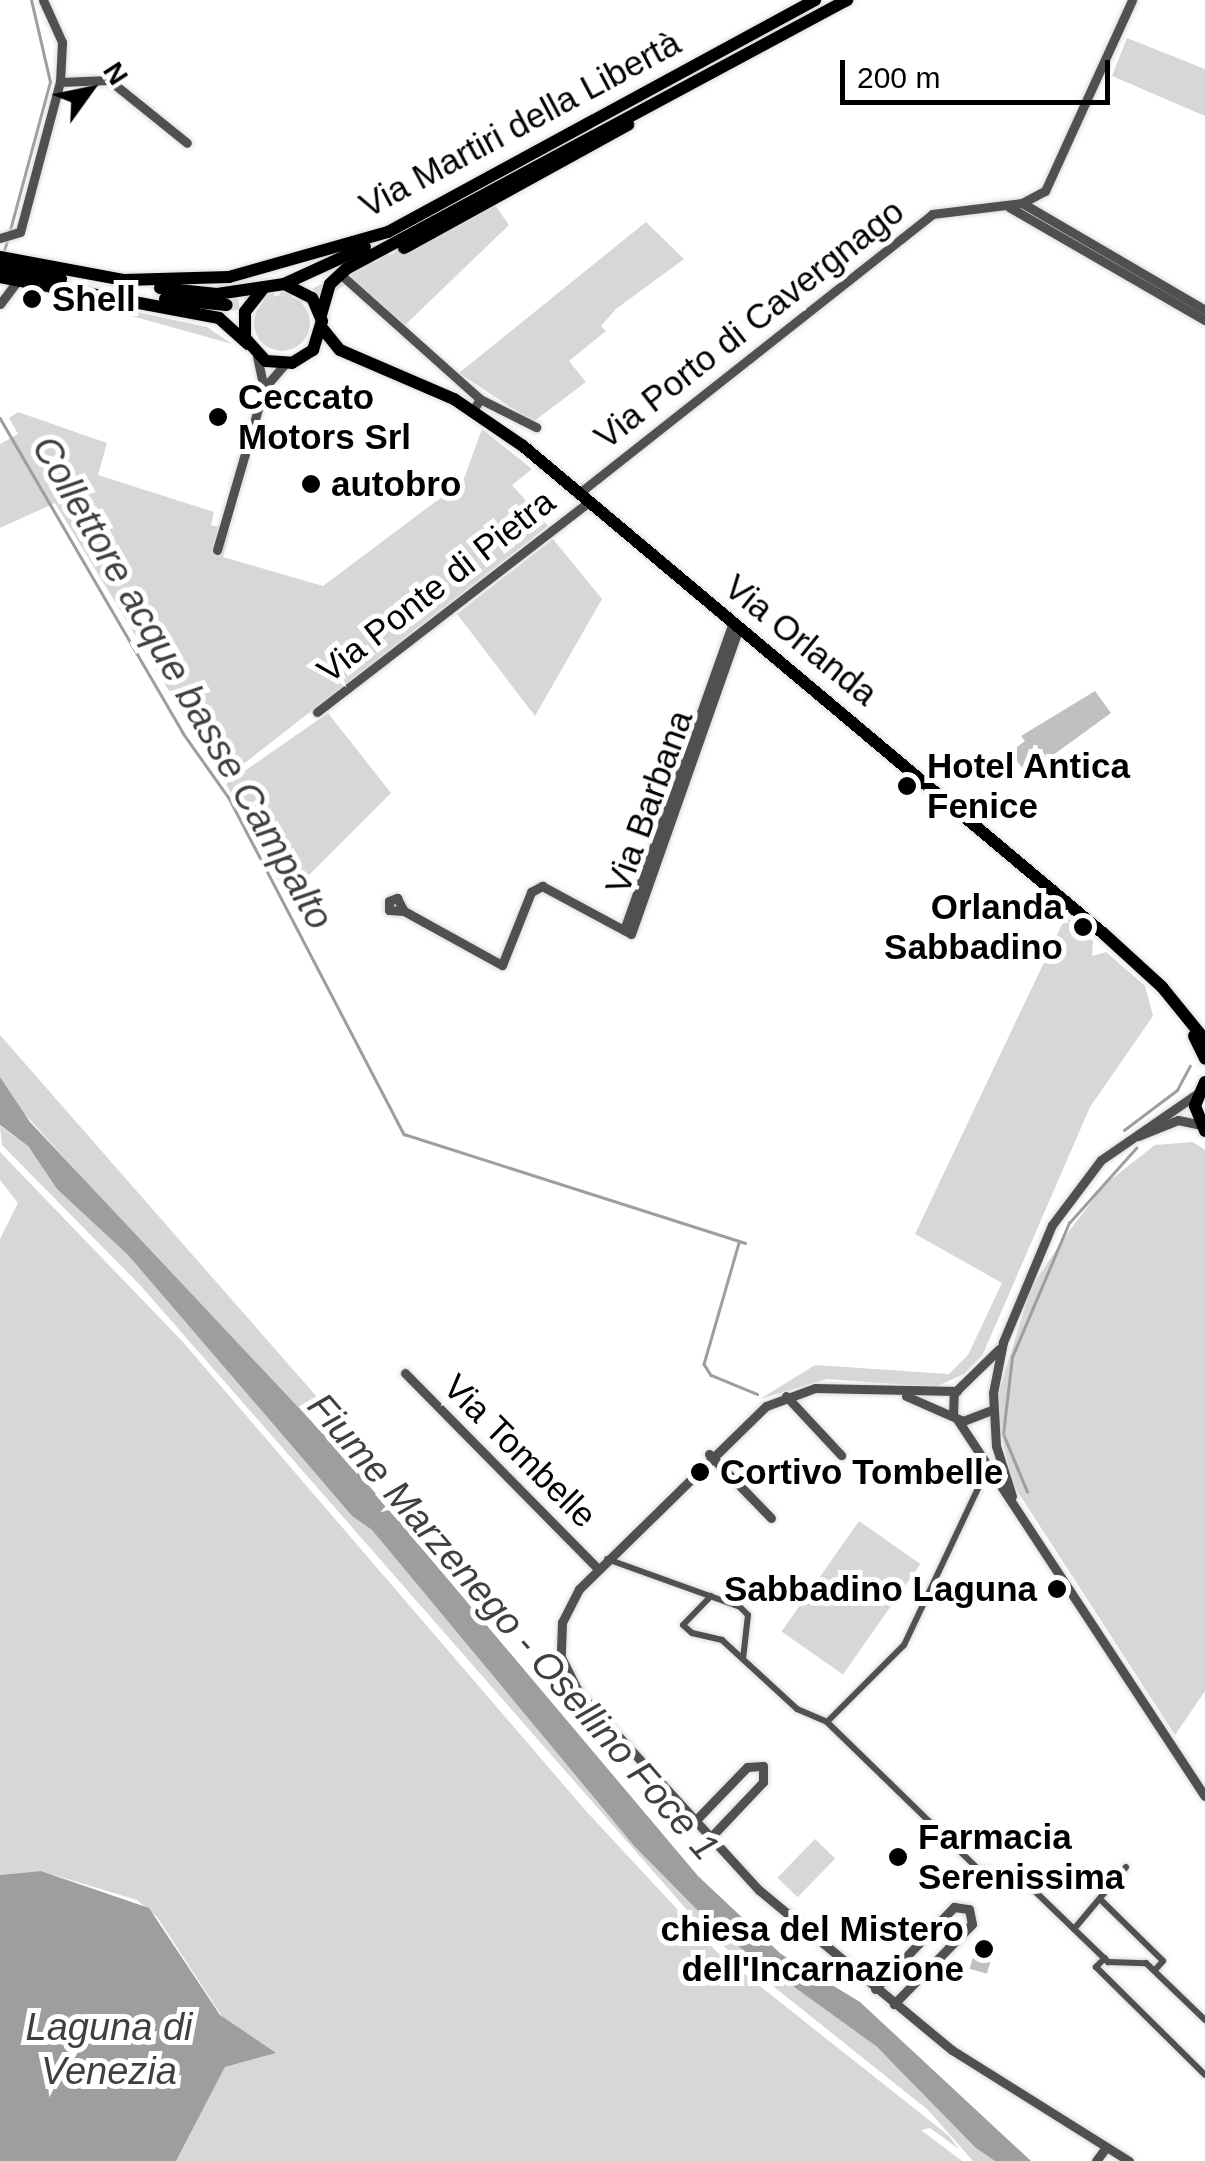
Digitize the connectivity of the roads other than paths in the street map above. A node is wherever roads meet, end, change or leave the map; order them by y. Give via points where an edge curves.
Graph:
1 (43, 0) edge
2 (797, 0) edge
3 (815, 0) edge
4 (833, 0) edge
5 (847, 0) edge
6 (1132, 0) edge
7 (762, 29) junction
8 (764, 44) junction
9 (698, 80) junction
10 (60, 82) junction
11 (187, 143) dead end
12 (1054, 180) junction
13 (1021, 202) junction
14 (1005, 204) junction
15 (1044, 212) junction
16 (1048, 224) junction
17 (388, 232) junction
18 (0, 238) edge
19 (404, 248) tunnel mouth
20 (5, 270) edge
21 (339, 273) junction
22 (124, 280) junction
23 (278, 285) junction
24 (0, 304) edge
25 (227, 305) tunnel mouth
26 (1205, 310) edge
27 (1205, 320) edge
28 (322, 321) junction
29 (252, 349) junction
30 (308, 354) junction
31 (358, 360) junction
32 (285, 364) junction
33 (264, 388) junction
34 (476, 404) junction
35 (536, 427) dead end
36 (583, 498) junction
37 (217, 550) dead end
38 (736, 626) junction
39 (317, 712) dead end
40 (404, 911) dead end
41 (1179, 1007) junction
42 (1205, 1040) edge
43 (1205, 1059) edge
44 (1202, 1087) edge
45 (1203, 1128) edge
46 (1126, 1140) junction
47 (1003, 1342) junction
48 (405, 1373) dead end
49 (974, 1380) junction
50 (957, 1391) junction
51 (894, 1392) junction
52 (993, 1393) junction
53 (786, 1396) junction
54 (990, 1410) junction
55 (955, 1418) junction
56 (709, 1454) junction
57 (841, 1455) dead end
58 (990, 1464) junction
59 (1012, 1496) junction
60 (771, 1518) dead end
61 (606, 1558) junction
62 (597, 1568) junction
63 (711, 1596) junction
64 (744, 1659) junction
65 (827, 1722) junction
66 (1205, 1796) edge
67 (693, 1823) junction
68 (708, 1840) junction
69 (1126, 1868) dead end
70 (1102, 1900) junction
71 (1074, 1929) junction
72 (1104, 1958) junction
73 (1154, 1970) junction
74 (875, 1988) junction
75 (894, 2004) junction
76 (1205, 2020) edge
77 (1205, 2075) edge
78 (1106, 2147) junction
79 (1096, 2161) edge
80 (1129, 2161) edge

1 - 10 street via 62,42
2 - 7 main road
3 - 7 main road, Via Martiri della Libertà
4 - 8 main road
5 - 8 main road, Via Martiri della Libertà
6 - 12 street
7 - 17 main road, Via Martiri della Libertà
8 - 9 main road, Via Martiri della Libertà
9 - 19 main road, Via Martiri della Libertà
9 - 21 main road, Via Martiri della Libertà
10 - 11 street via 109,80
10 - 18 street via 15,237
12 - 13 street, Via Porto di Cavergnago
12 - 15 street
13 - 14 street, Via Porto di Cavergnago
13 - 15 street
14 - 16 street
14 - 36 street, Via Porto di Cavergnago via 954,206 924,220
15 - 16 street
15 - 26 street
16 - 27 street
17 - 22 main road, Via Martiri della Libertà via 229,278
17 - 23 main road
20 - 22 main road
20 - 24 street
20 - 25 main road
20 - 29 main road via 219,318
21 - 28 main road
21 - 34 street via 451,373
22 - 23 main road via 202,294
23 - 28 main road via 308,293
23 - 29 main road via 244,312
28 - 30 main road
28 - 31 main road, Via Orlanda
29 - 32 main road
29 - 33 street
30 - 31 main road, Via Orlanda
30 - 32 main road
31 - 34 main road, Via Orlanda
32 - 33 street
33 - 37 street
34 - 35 street
34 - 36 main road, Via Orlanda
36 - 38 main road, Via Orlanda
36 - 39 street, Via Ponte di Pietra
38 - 40 street, Via Barbana via 624,930 542,886 531,892 502,965
38 - 41 main road, Via Orlanda via 954,804
41 - 42 main road, Via Orlanda
41 - 43 main road, Via Orlanda
44 - 45 main road
44 - 46 street
45 - 46 street via 1178,1120
46 - 47 street via 1059,1211
47 - 49 street
47 - 52 street
48 - 62 street, Via Tombelle
49 - 50 street
49 - 52 street
50 - 51 street
50 - 55 street
51 - 53 street via 829,1386
51 - 55 street
52 - 54 street
53 - 56 street
53 - 57 street
54 - 55 street via 977,1422
54 - 59 street
55 - 58 street
56 - 60 street
56 - 61 street
58 - 59 street
58 - 65 street via 904,1644
59 - 66 street
61 - 62 street
61 - 63 street
62 - 67 street via 568,1604 560,1657 579,1693
63 - 64 street via 748,1615
63 - 64 street via 683,1624 722,1640
64 - 65 street via 797,1709
65 - 71 street via 978,1868 1017,1874
67 - 68 street
67 - 68 street via 748,1767 763,1766 763,1782
68 - 74 street
69 - 70 street
70 - 71 street
70 - 73 street via 1163,1961
71 - 72 street
72 - 73 street
72 - 77 street via 1096,1967
73 - 76 street
74 - 75 street
74 - 75 street via 954,1907 968,1909 972,1924
75 - 78 street via 984,2072
78 - 79 street
78 - 80 street

